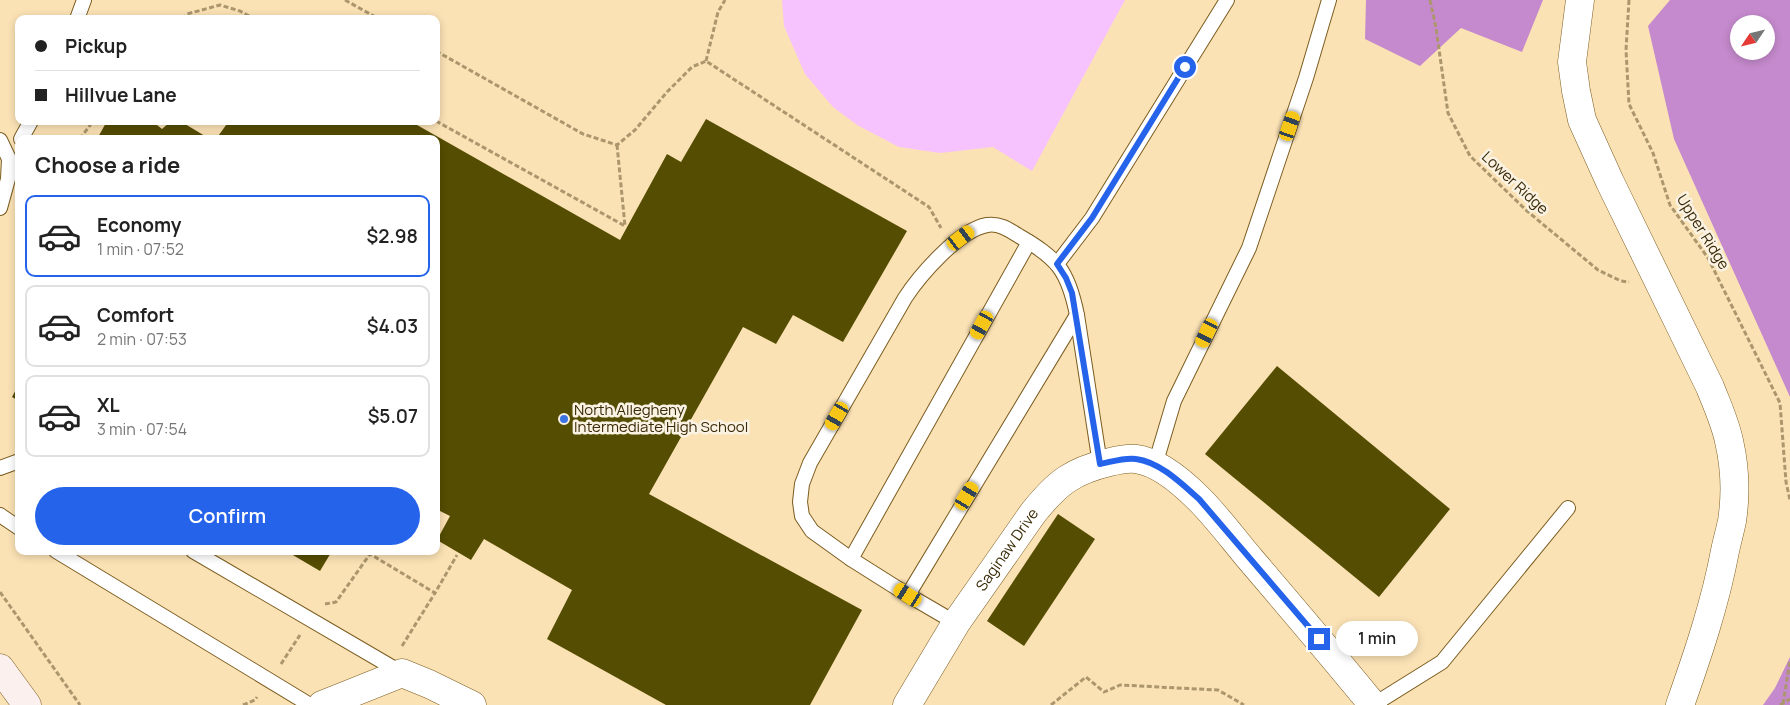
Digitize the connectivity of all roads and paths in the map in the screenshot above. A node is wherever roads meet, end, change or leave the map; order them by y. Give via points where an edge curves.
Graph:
1 (84, 0) edge
2 (345, 0) edge
3 (725, 0) edge
4 (1227, 0) edge
5 (1329, 0) edge
6 (1430, 0) edge
7 (1580, 0) edge
8 (1629, 0) edge
9 (78, 15) edge
10 (186, 15) edge
11 (247, 15) edge
12 (371, 15) edge
13 (440, 53) edge
14 (706, 61) junction
15 (440, 123) edge
16 (0, 140) edge
17 (617, 145) junction
18 (15, 149) edge
19 (9, 159) junction
20 (0, 208) edge
21 (1029, 242) junction
22 (950, 246) junction
23 (1057, 264) junction
24 (1659, 282) junction
25 (1077, 315) junction
26 (15, 462) edge
27 (1100, 464) junction
28 (1155, 465) junction
29 (0, 468) edge
30 (1790, 500) edge
31 (1568, 508) dead end
32 (0, 515) edge
33 (15, 525) edge
34 (63, 555) edge
35 (200, 555) edge
36 (369, 555) edge
37 (372, 555) edge
38 (457, 556) dead end
39 (851, 559) junction
40 (0, 592) edge
41 (436, 593) junction
42 (908, 595) junction
43 (310, 619) junction
44 (956, 623) junction
45 (1790, 661) edge
46 (0, 668) edge
47 (396, 670) junction
48 (270, 681) junction
49 (1790, 699) edge
50 (1781, 704) edge
51 (27, 705) edge
52 (80, 705) edge
53 (243, 705) edge
54 (310, 705) edge
55 (322, 705) edge
56 (472, 705) edge
57 (907, 705) edge
58 (1051, 705) edge
59 (1244, 705) edge
60 (1373, 705) edge
61 (1680, 705) edge

1 - 9 lane
2 - 12 path
3 - 14 path via 718,12
4 - 23 lane via 1092,218
5 - 28 lane via 1249,248 1174,401
6 - 24 path, Lower Ridge via 1448,113 1470,156 1527,212 1598,270 1621,281
7 - 24 street via 1572,62 1582,120
8 - 30 path, Upper Ridge via 1626,50 1629,104 1653,152 1670,205 1708,258 1780,403
10 - 11 path via 220,5
13 - 17 path via 583,134
14 - 17 path via 692,67 635,130
14 - 22 path via 929,207
15 - 17 path via 625,226
16 - 19 lane
18 - 19 lane
19 - 20 lane via 8,179
21 - 22 lane via 1002,226 987,225
21 - 23 lane
21 - 39 lane
22 - 39 lane via 905,298 810,463 802,484 802,516 812,532
23 - 25 lane via 1072,293
24 - 61 street via 1723,418 1730,442 1735,495 1722,571 1701,647
25 - 27 lane
25 - 42 lane
26 - 29 lane
27 - 28 street, Saginaw Drive via 1136,459
27 - 44 street, Saginaw Drive via 1079,471 1045,498
28 - 60 street via 1199,499
31 - 60 lane via 1442,662
32 - 33 lane
34 - 48 lane
35 - 43 lane
36 - 43 path via 336,602 322,604
37 - 41 path
38 - 41 path
39 - 42 lane
40 - 52 path
41 - 47 path
42 - 44 lane
43 - 47 lane
43 - 48 path
44 - 57 street, Saginaw Drive
45 - 50 path
46 - 51 main road
47 - 55 street
47 - 56 street
48 - 53 path via 255,700
48 - 54 lane
49 - 50 path
58 - 59 path via 1086,677 1104,692 1120,685 1218,690

